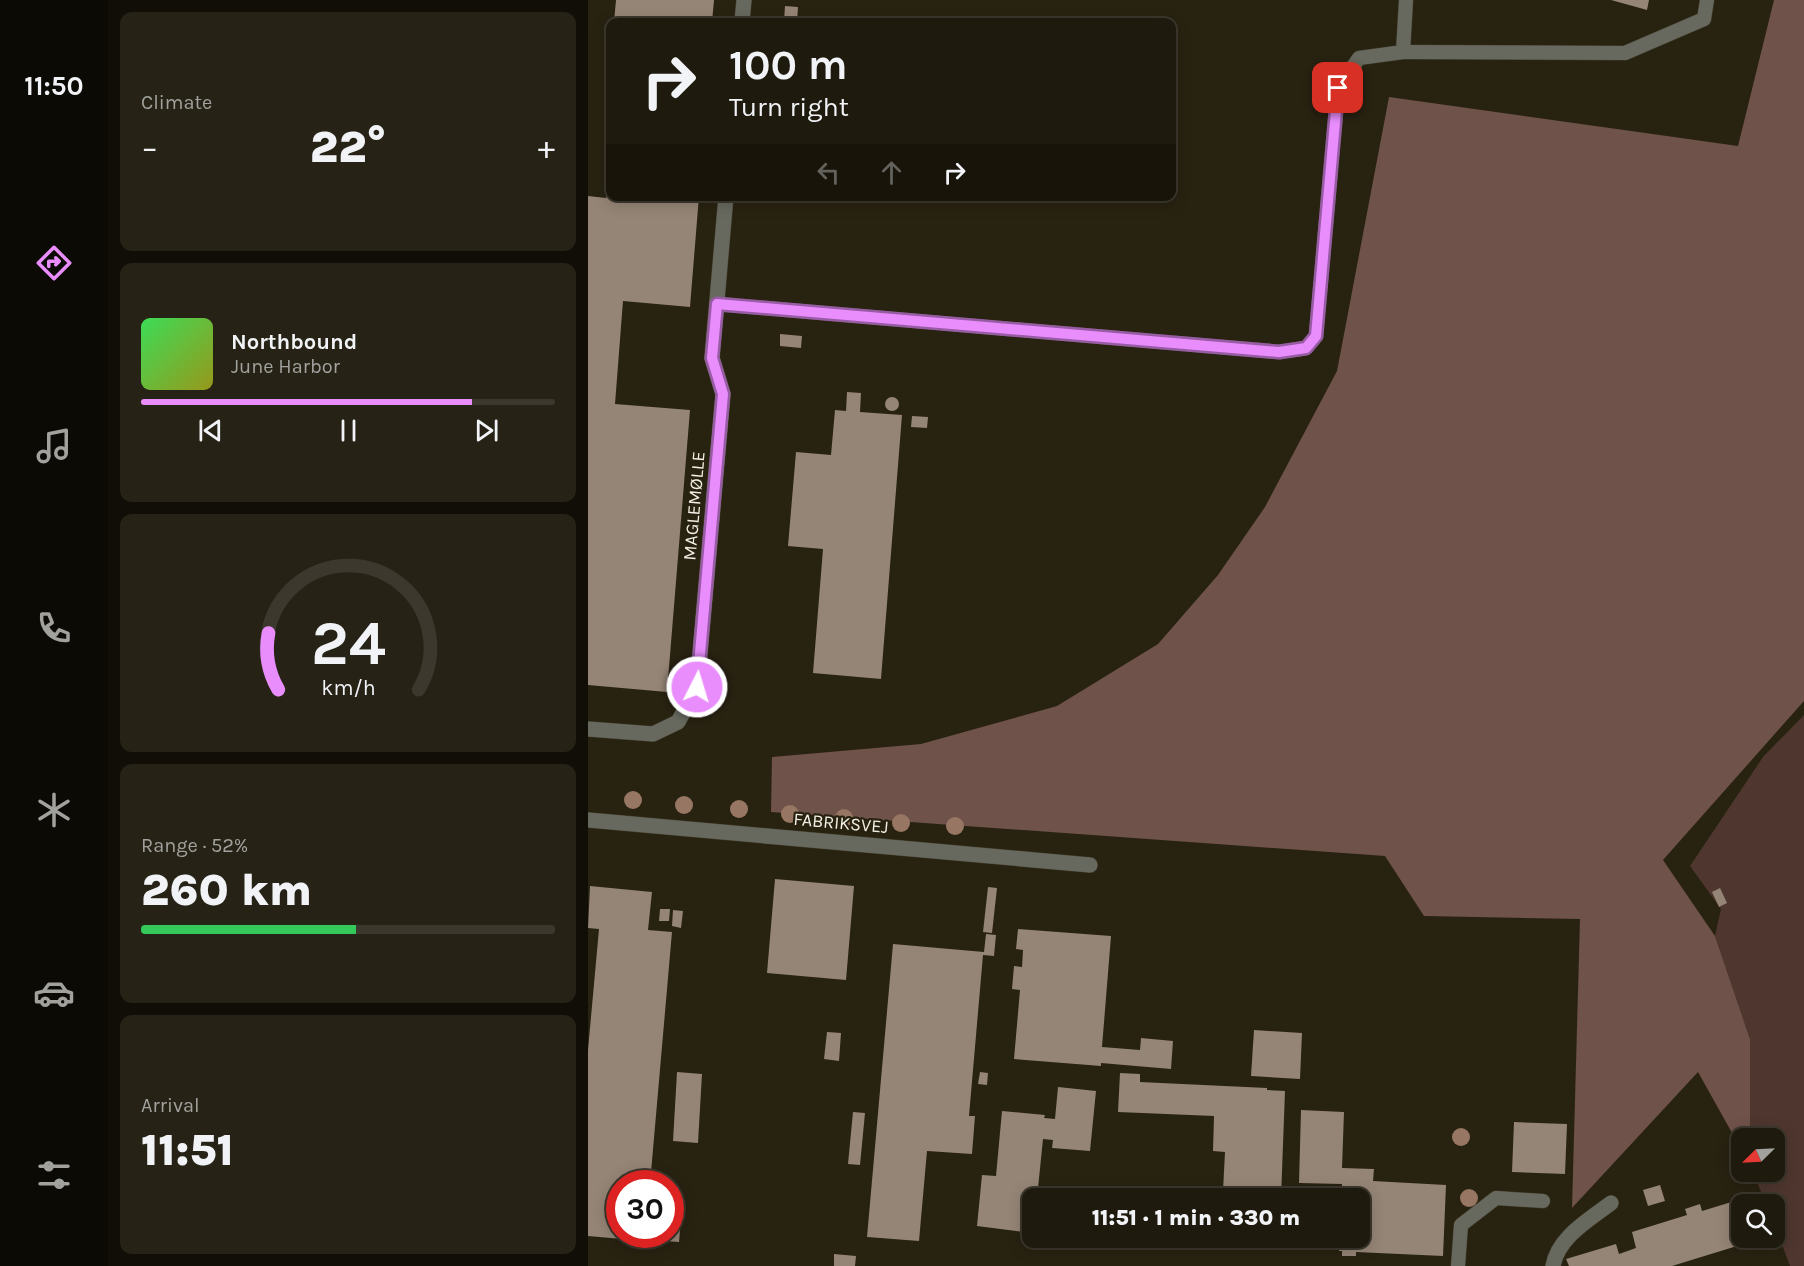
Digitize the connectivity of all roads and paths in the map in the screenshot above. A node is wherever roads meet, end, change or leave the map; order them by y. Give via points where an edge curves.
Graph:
1 (744, 0) edge
2 (1406, 0) edge
3 (1707, 0) edge
4 (742, 18) edge
5 (1403, 52) junction
6 (726, 201) edge
7 (717, 304) junction
8 (588, 729) edge
9 (588, 820) edge
10 (1090, 865) dead end
11 (1543, 1201) dead end
12 (1611, 1203) dead end
13 (1458, 1266) edge
14 (1553, 1266) edge

1 - 4 street
2 - 5 lane
3 - 5 lane via 1704,20 1624,53
5 - 7 lane via 1359,58 1338,88 1316,336 1306,348 1279,352
6 - 7 street, MAGLEMØLLE
7 - 8 street, MAGLEMØLLE via 712,358 723,394 697,687 678,722 653,734
9 - 10 street, FABRIKSVEJ
11 - 13 lane via 1496,1198 1461,1225
12 - 14 street via 1569,1236 1555,1255

